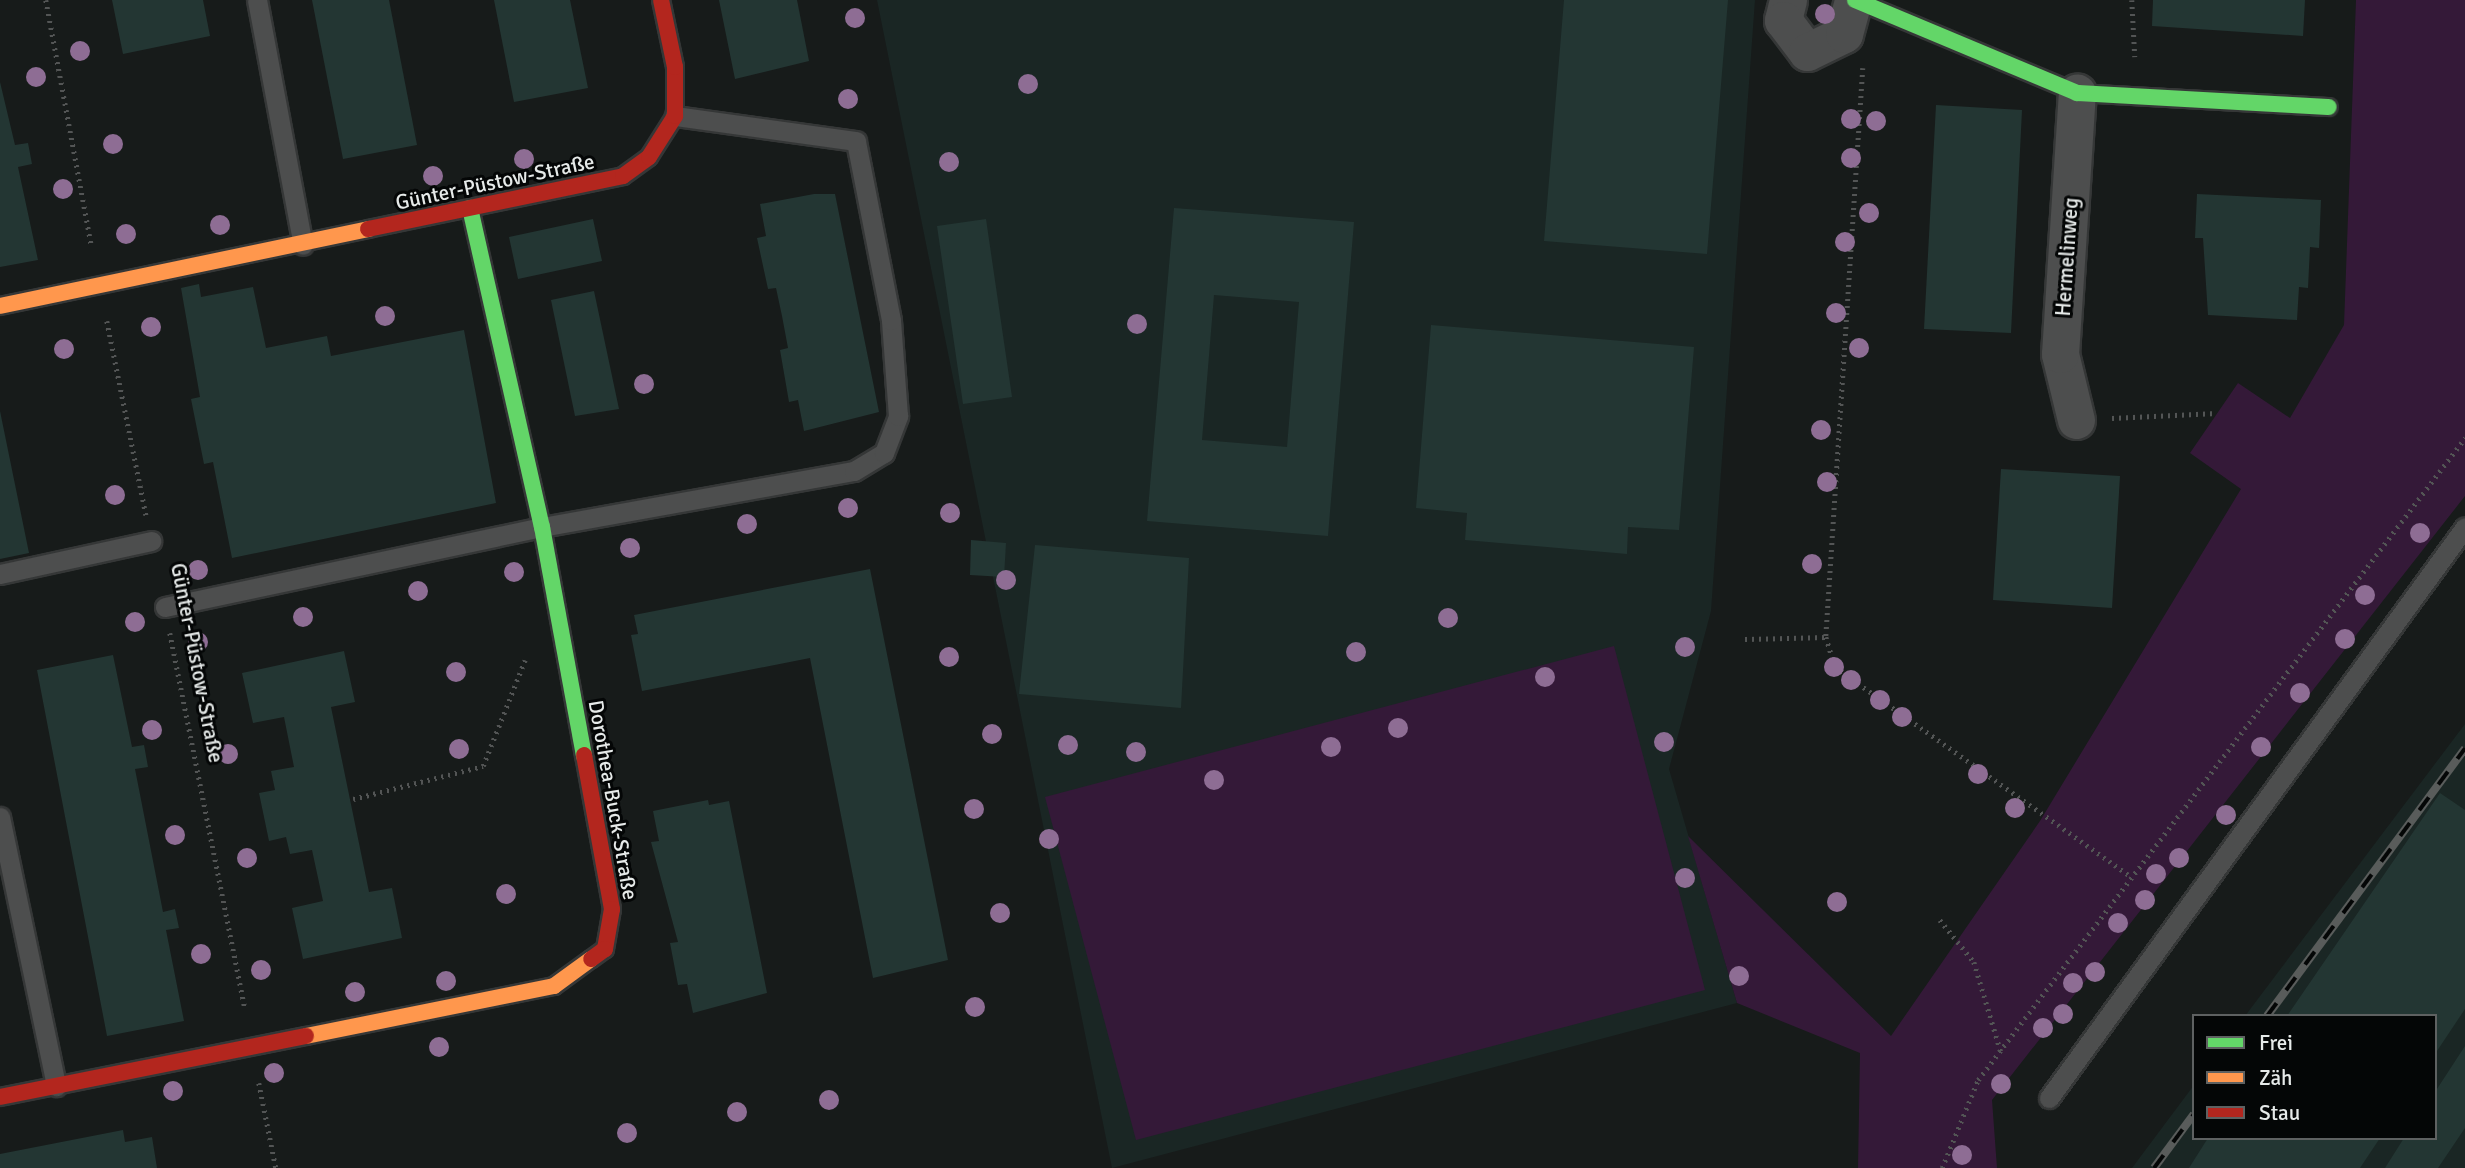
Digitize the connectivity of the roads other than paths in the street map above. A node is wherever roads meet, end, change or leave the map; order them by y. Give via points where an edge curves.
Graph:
1 (257, 0) edge
2 (661, 0) edge
3 (1788, 0) edge
4 (1854, 0) edge
5 (2077, 93) junction
6 (2329, 107) dead end
7 (675, 116) junction
8 (470, 208) junction
9 (303, 246) junction
10 (0, 306) edge
11 (2076, 420) road end
12 (542, 527) junction
13 (2465, 527) edge
14 (151, 541) road end
15 (0, 574) edge
16 (165, 607) road end
17 (0, 817) edge
18 (56, 1086) junction
19 (0, 1097) edge
20 (2049, 1098) dead end

1 - 9 lane
2 - 7 street via 675,67
3 - 4 street via 1783,20 1807,52 1844,34
4 - 5 street
5 - 6 street
5 - 11 street, Hermelinweg via 2060,354
7 - 8 street, Günter-Püstow-Straße via 649,157 623,176
7 - 12 lane via 856,141 891,320 898,415 884,453 854,471
8 - 9 street, Günter-Püstow-Straße
8 - 12 street, Dorothea-Buck-Straße
9 - 10 street, Günter-Püstow-Straße
12 - 16 lane
12 - 18 street, Dorothea-Buck-Straße via 612,909 605,949 554,986
13 - 20 lane
14 - 15 lane
17 - 18 lane
18 - 19 street, Dorothea-Buck-Straße

